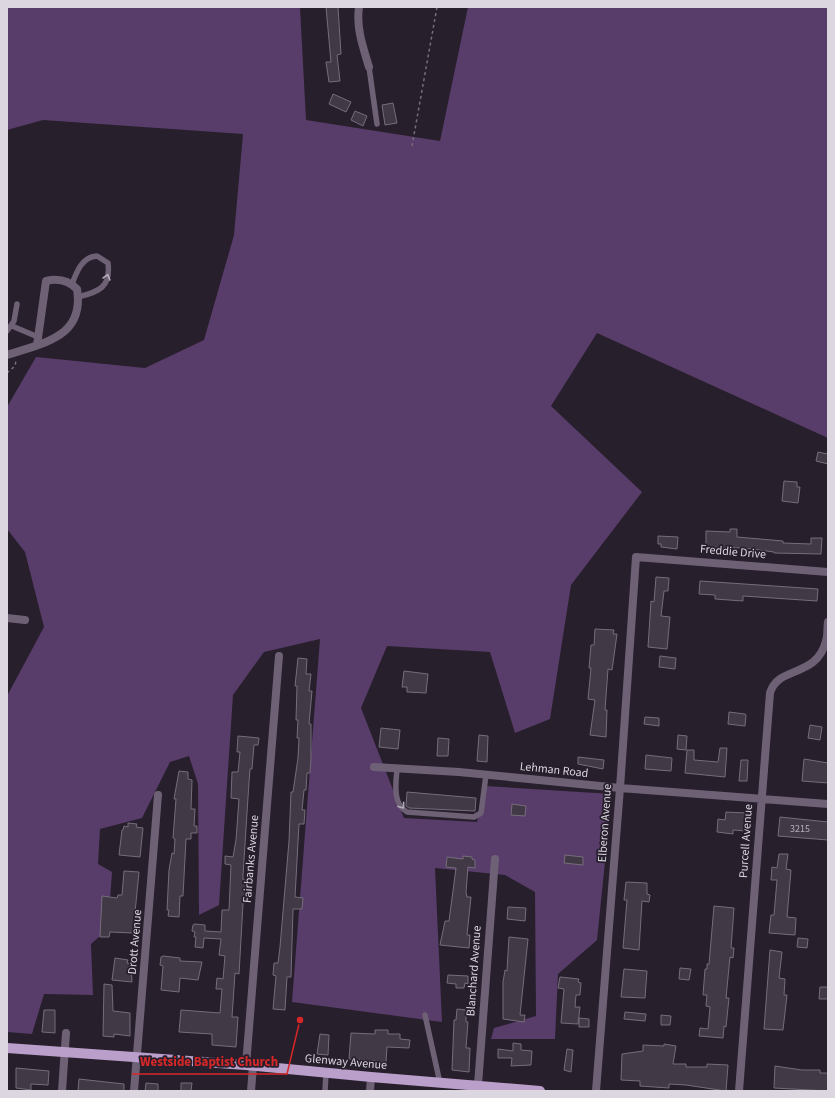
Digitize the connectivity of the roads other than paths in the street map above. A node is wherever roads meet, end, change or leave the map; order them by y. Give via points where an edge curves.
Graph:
1 (359, 7) edge
2 (369, 67) joint
3 (377, 124) dead end
4 (72, 284) junction
5 (78, 297) junction
6 (17, 304) dead end
7 (12, 326) junction
8 (7, 331) edge
9 (37, 341) junction
10 (7, 355) edge
11 (636, 557) joint
12 (828, 572) edge
13 (7, 618) edge
14 (25, 620) dead end
15 (828, 622) edge
16 (279, 656) dead end
17 (374, 767) dead end
18 (397, 769) junction
19 (486, 775) junction
20 (620, 788) junction
21 (158, 795) dead end
22 (761, 799) junction
23 (828, 804) edge
24 (495, 859) dead end
25 (425, 1014) dead end
26 (66, 1033) dead end
27 (7, 1048) edge
28 (64, 1053) junction
29 (137, 1058) junction
30 (250, 1065) junction
31 (326, 1073) junction
32 (371, 1077) junction
33 (478, 1085) junction
34 (441, 1087) edge
35 (62, 1091) edge
36 (134, 1091) edge
37 (251, 1091) edge
38 (325, 1091) edge
39 (370, 1091) edge
40 (540, 1091) edge
41 (596, 1091) edge
42 (739, 1091) edge

1 - 2 street via 360,39
2 - 3 lane
4 - 5 street via 77,289
5 -> 4 lane via 94,293 103,287 108,279 108,263 97,256 87,259 81,265
4 - 9 street via 54,279 46,281
5 - 9 street via 77,311 66,331 56,339
6 - 7 lane
7 - 8 lane
7 - 9 lane
9 - 10 street
11 - 12 street, Freddie Drive
11 - 20 street, Elberon Avenue
13 - 14 street
15 - 22 street, Purcell Avenue via 826,640 819,656 806,668 779,679 772,688
16 - 30 street, Fairbanks Avenue
17 - 18 street, Lehman Road
18 - 19 street, Lehman Road
18 -> 19 lane via 396,792 403,810 474,817 481,813
19 - 20 street, Lehman Road
20 - 22 street, Lehman Road
20 - 41 street, Elberon Avenue
21 - 29 street, Drott Avenue
22 - 23 street, Lehman Road
22 - 42 street, Purcell Avenue
24 - 33 street, Blanchard Avenue
25 - 34 lane
26 - 28 street
27 - 28 main road, Glenway Avenue
28 - 29 main road, Glenway Avenue
28 - 35 street
29 - 30 main road, Glenway Avenue
29 - 36 street, Drott Avenue
30 - 31 main road, Glenway Avenue
30 - 37 street, Fairbanks Avenue
31 - 32 main road, Glenway Avenue
31 - 38 lane
32 - 34 main road, Glenway Avenue
32 - 39 street
33 - 34 main road, Glenway Avenue
33 - 40 main road, Glenway Avenue

